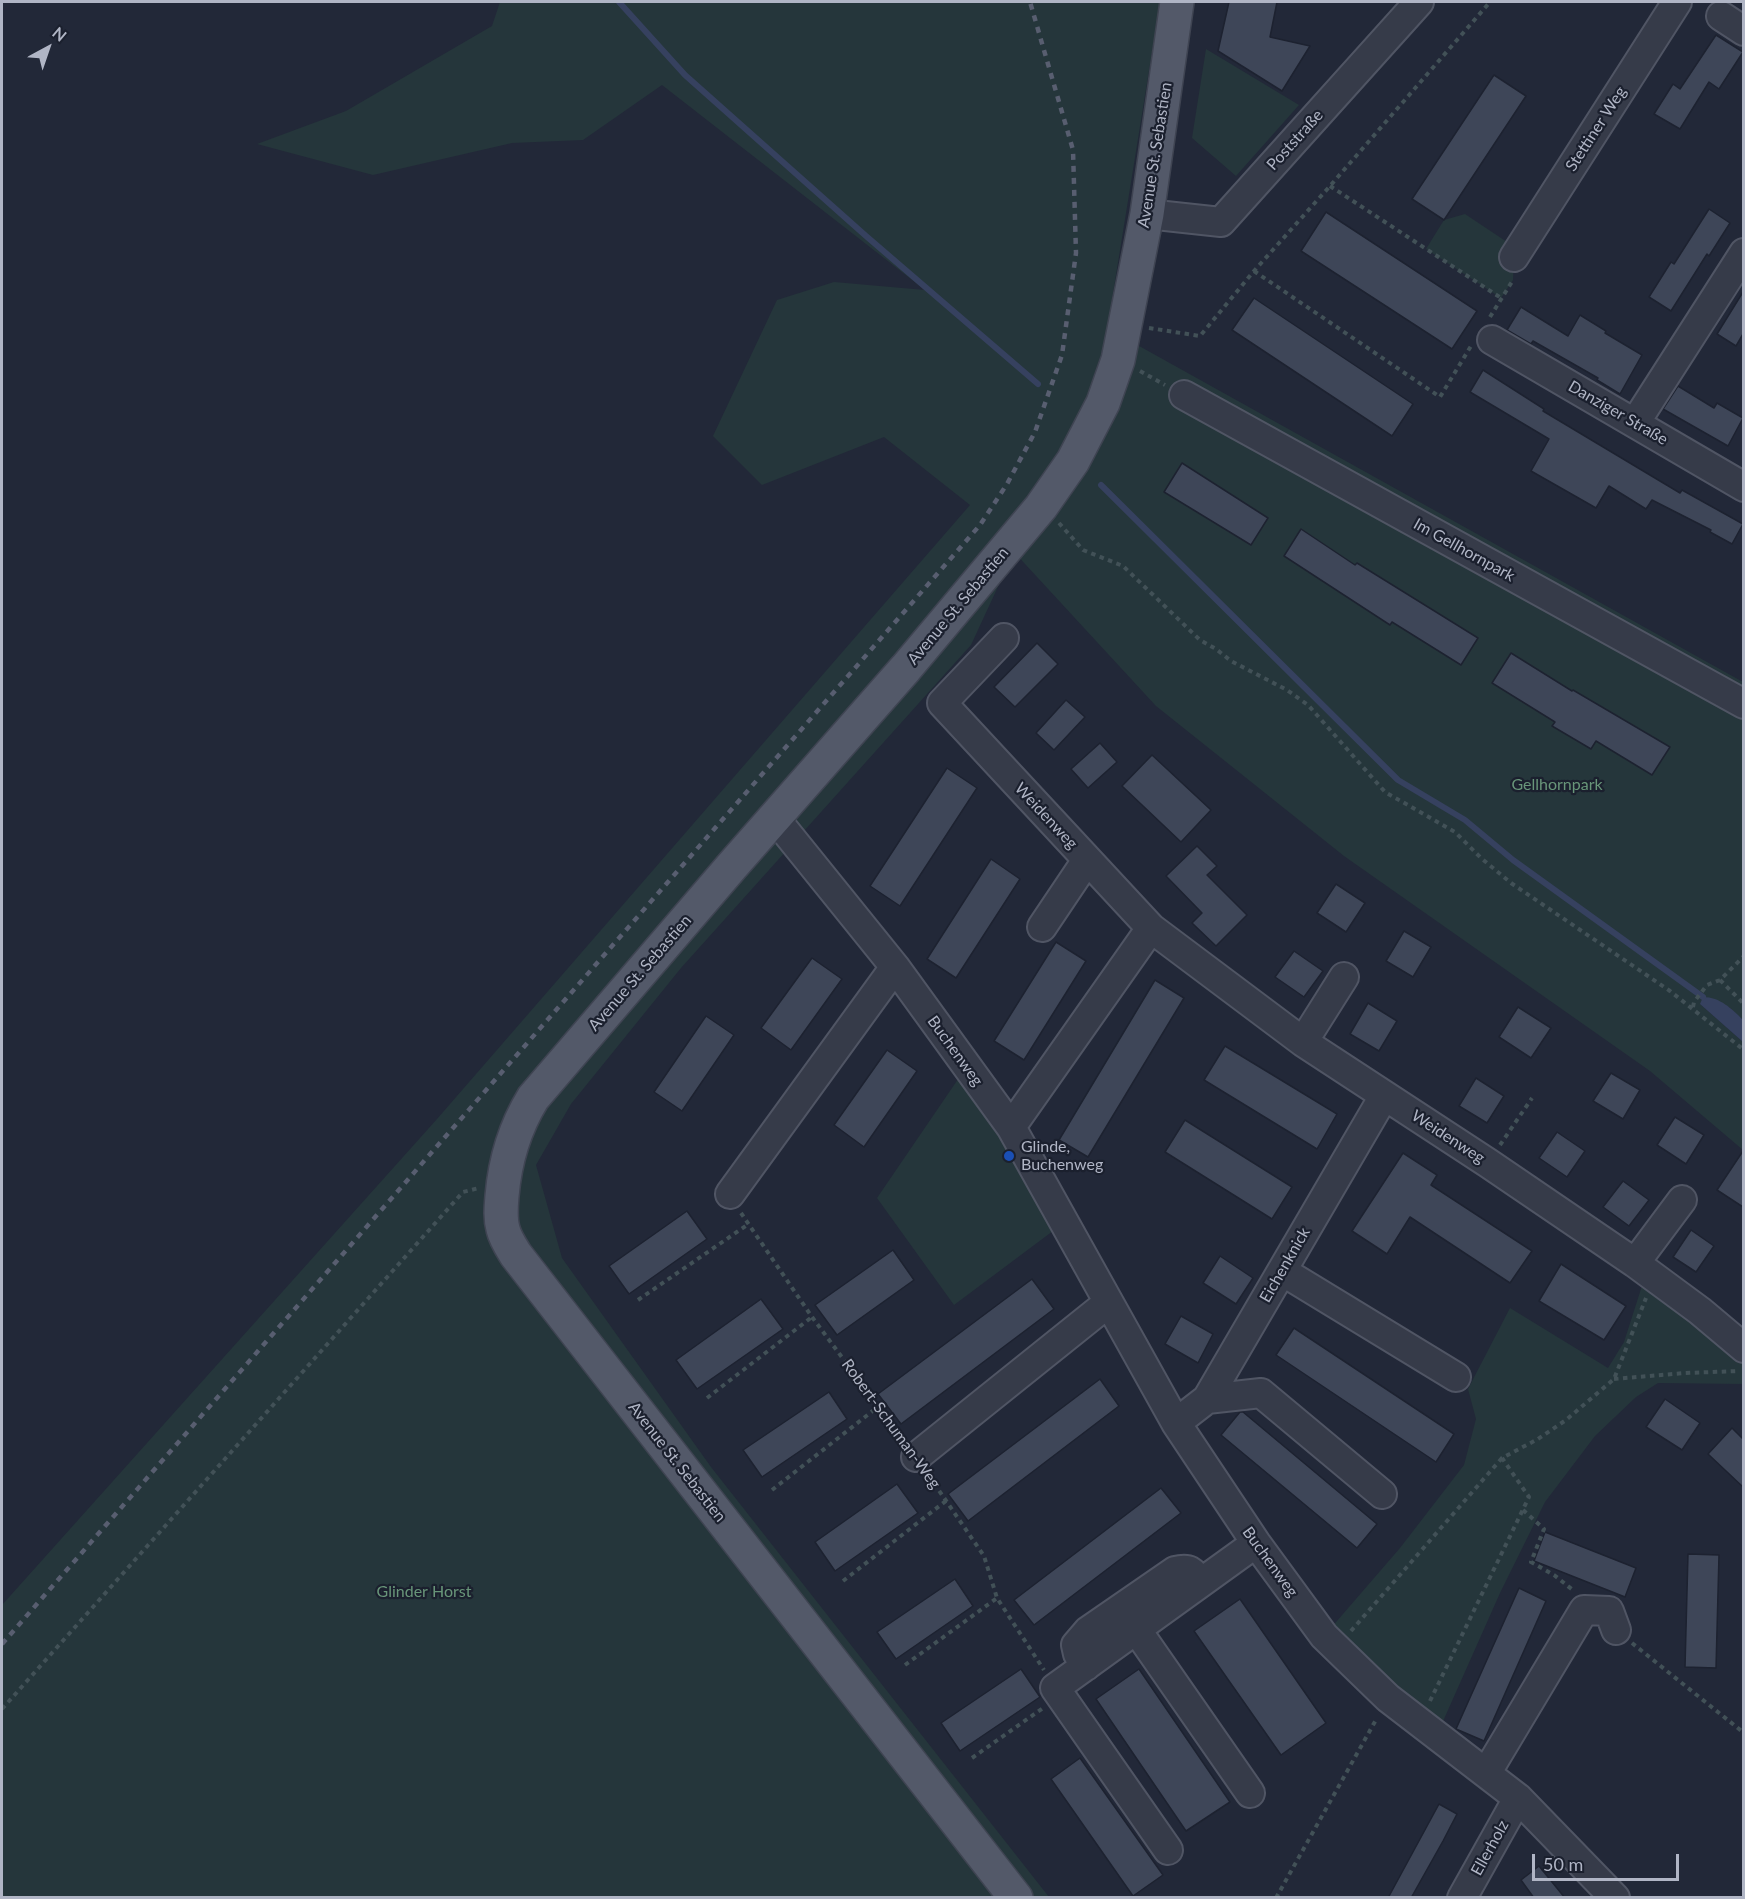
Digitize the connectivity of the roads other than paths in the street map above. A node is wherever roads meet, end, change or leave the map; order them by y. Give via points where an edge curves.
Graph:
1 (1177, 2) edge
2 (1419, 2) edge
3 (1677, 2) edge
4 (1147, 214) junction
5 (1743, 253) edge
6 (1515, 257) dead end
7 (1492, 340) dead end
8 (1184, 395) road end
9 (1635, 423) junction
10 (1743, 487) edge
11 (1004, 638) dead end
12 (1743, 704) edge
13 (774, 818) junction
14 (1087, 860) junction
15 (1042, 927) dead end
16 (1151, 928) junction
17 (895, 967) junction
18 (1344, 977) dead end
19 (1303, 1042) junction
20 (1384, 1096) junction
21 (1011, 1127) junction
22 (730, 1194) road end
23 (1682, 1200) dead end
24 (1645, 1270) junction
25 (1282, 1271) junction
26 (1107, 1304) junction
27 (1743, 1352) edge
28 (1456, 1377) dead end
29 (1207, 1399) junction
30 (1176, 1423) junction
31 (916, 1457) road end
32 (1382, 1494) dead end
33 (1256, 1543) junction
34 (1200, 1583) junction
35 (1136, 1629) junction
36 (1616, 1630) road end
37 (1086, 1666) junction
38 (1487, 1772) junction
39 (1250, 1793) dead end
40 (1518, 1798) junction
41 (1168, 1850) dead end
42 (1016, 1898) edge
43 (1462, 1898) edge
44 (1615, 1898) edge

1 - 4 main road, Avenue St. Sebastien
2 - 4 street, Poststraße via 1221,222
3 - 6 street, Stettiner Weg
4 - 13 main road, Avenue St. Sebastien via 1118,360 1103,403 1078,452 1041,507
5 - 9 street
7 - 9 street, Danziger Straße
8 - 12 street, Im Gellhornpark
9 - 10 street, Danziger Straße
11 - 14 street, Weidenweg via 942,704
13 - 17 street, Buchenweg
13 - 42 main road, Avenue St. Sebastien via 534,1098 512,1140 503,1183 504,1232 516,1255
14 - 15 street
14 - 16 street, Weidenweg
16 - 19 street, Weidenweg
16 - 21 street
17 - 21 street, Buchenweg
17 - 22 street
18 - 19 street
19 - 20 street, Weidenweg
20 - 24 street, Weidenweg
20 - 25 street, Eichenknick
21 - 26 street, Buchenweg
23 - 24 street
24 - 27 street, Weidenweg via 1700,1311
25 - 28 street
25 - 29 street, Eichenknick
26 - 30 street, Buchenweg
26 - 31 street
29 - 30 street, Eichenknick
29 - 32 street via 1262,1393
30 - 33 street, Buchenweg
33 - 34 street
33 - 38 street, Buchenweg via 1335,1649 1388,1698
34 - 35 street
34 - 37 street via 1191,1571 1175,1571 1088,1631 1076,1645
35 - 37 street
35 - 39 street
36 - 38 street via 1609,1611 1584,1610
37 - 41 street via 1058,1692
38 - 40 street, Buchenweg
40 - 43 street, Ellerholz
40 - 44 street, Buchenweg

